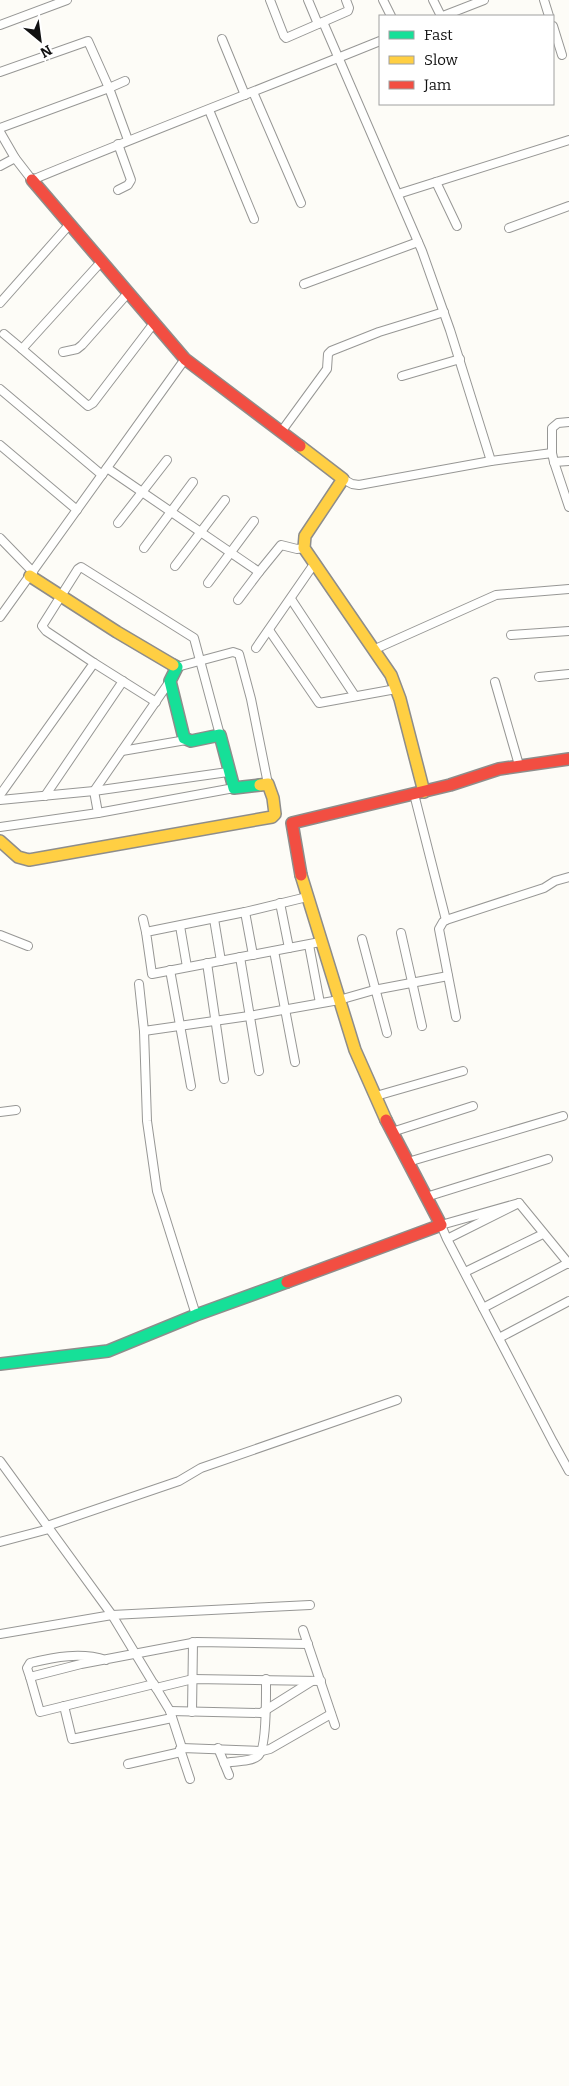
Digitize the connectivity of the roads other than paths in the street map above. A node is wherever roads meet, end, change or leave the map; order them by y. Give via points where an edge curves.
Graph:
1 (68, 0) edge
2 (270, 0) edge
3 (308, 0) edge
4 (346, 0) edge
5 (383, 0) edge
6 (433, 0) edge
7 (484, 0) edge
8 (544, 0) edge
9 (390, 15) edge
10 (441, 15) edge
11 (445, 15) edge
12 (549, 15) edge
13 (320, 23) junction
14 (0, 25) edge
15 (554, 29) edge
16 (222, 39) dead end
17 (379, 41) edge
18 (562, 55) dead end
19 (338, 58) junction
20 (0, 72) edge
21 (125, 81) dead end
22 (109, 88) junction
23 (249, 94) junction
24 (209, 110) junction
25 (0, 128) edge
26 (0, 132) edge
27 (128, 140) junction
28 (569, 140) edge
29 (118, 144) junction
30 (15, 158) junction
31 (0, 166) edge
32 (32, 180) junction
33 (436, 182) junction
34 (118, 190) dead end
35 (398, 194) junction
36 (301, 203) dead end
37 (569, 206) edge
38 (254, 219) dead end
39 (69, 225) junction
40 (457, 226) dead end
41 (509, 228) dead end
42 (418, 242) junction
43 (101, 262) junction
44 (304, 284) dead end
45 (128, 293) junction
46 (0, 303) edge
47 (444, 312) junction
48 (154, 323) junction
49 (4, 334) dead end
50 (22, 349) junction
51 (63, 352) dead end
52 (185, 359) junction
53 (460, 359) junction
54 (402, 376) dead end
55 (0, 389) edge
56 (569, 422) edge
57 (281, 432) junction
58 (0, 445) edge
59 (552, 453) junction
60 (168, 460) dead end
61 (491, 461) junction
62 (569, 461) edge
63 (554, 462) junction
64 (107, 468) junction
65 (102, 475) junction
66 (343, 478) junction
67 (193, 482) dead end
68 (142, 492) junction
69 (225, 500) dead end
70 (569, 507) edge
71 (77, 510) junction
72 (171, 512) junction
73 (254, 521) dead end
74 (118, 524) dead end
75 (201, 533) junction
76 (0, 538) edge
77 (144, 548) dead end
78 (304, 548) junction
79 (231, 553) junction
80 (314, 564) junction
81 (176, 566) dead end
82 (259, 572) junction
83 (31, 574) junction
84 (208, 583) dead end
85 (569, 589) edge
86 (61, 596) junction
87 (291, 599) junction
88 (238, 600) dead end
89 (0, 617) edge
90 (269, 630) junction
91 (569, 631) edge
92 (511, 635) dead end
93 (256, 648) dead end
94 (373, 650) junction
95 (200, 661) junction
96 (94, 663) junction
97 (177, 667) junction
98 (569, 674) edge
99 (539, 677) dead end
100 (123, 681) junction
101 (170, 682) junction
102 (495, 682) dead end
103 (396, 689) junction
104 (355, 696) junction
105 (156, 702) junction
106 (220, 735) junction
107 (186, 740) junction
108 (122, 751) junction
109 (569, 759) edge
110 (519, 765) junction
111 (228, 772) junction
112 (268, 784) junction
113 (234, 788) junction
114 (94, 791) junction
115 (419, 793) junction
116 (0, 795) edge
117 (45, 796) junction
118 (0, 800) edge
119 (98, 813) junction
120 (0, 827) edge
121 (0, 841) edge
122 (569, 877) edge
123 (307, 897) junction
124 (280, 903) junction
125 (245, 912) junction
126 (144, 919) dead end
127 (214, 919) junction
128 (446, 920) junction
129 (180, 926) junction
130 (146, 932) junction
131 (401, 933) dead end
132 (0, 935) edge
133 (362, 939) dead end
134 (315, 944) junction
135 (28, 946) dead end
136 (289, 948) junction
137 (274, 951) junction
138 (253, 955) junction
139 (240, 957) junction
140 (221, 961) junction
141 (207, 963) junction
142 (187, 967) junction
143 (170, 970) junction
144 (448, 976) junction
145 (412, 982) junction
146 (139, 984) dead end
147 (374, 990) junction
148 (339, 1000) junction
149 (320, 1003) junction
150 (286, 1009) junction
151 (249, 1016) junction
152 (456, 1017) dead end
153 (215, 1021) junction
154 (181, 1025) junction
155 (422, 1026) dead end
156 (144, 1032) junction
157 (387, 1033) dead end
158 (295, 1062) dead end
159 (463, 1070) dead end
160 (259, 1072) dead end
161 (224, 1079) dead end
162 (191, 1086) dead end
163 (376, 1096) junction
164 (473, 1106) dead end
165 (16, 1110) dead end
166 (0, 1112) edge
167 (563, 1116) dead end
168 (392, 1132) junction
169 (548, 1159) dead end
170 (408, 1162) junction
171 (426, 1197) junction
172 (519, 1203) junction
173 (440, 1225) junction
174 (543, 1234) junction
175 (447, 1239) junction
176 (569, 1264) edge
177 (465, 1272) junction
178 (569, 1301) edge
179 (483, 1308) junction
180 (196, 1315) junction
181 (499, 1338) junction
182 (0, 1364) edge
183 (397, 1400) dead end
184 (0, 1461) edge
185 (569, 1471) edge
186 (48, 1528) junction
187 (0, 1542) edge
188 (310, 1605) dead end
189 (112, 1614) junction
190 (303, 1630) dead end
191 (0, 1634) edge
192 (193, 1642) junction
193 (308, 1644) junction
194 (137, 1654) junction
195 (106, 1660) junction
196 (30, 1677) junction
197 (193, 1679) junction
198 (266, 1679) junction
199 (316, 1681) junction
200 (155, 1686) junction
201 (64, 1706) junction
202 (192, 1712) junction
203 (266, 1712) junction
204 (331, 1714) junction
205 (171, 1715) junction
206 (335, 1725) dead end
207 (218, 1748) junction
208 (181, 1750) junction
209 (262, 1751) junction
210 (224, 1763) junction
211 (128, 1764) dead end
212 (229, 1775) dead end
213 (190, 1779) dead end

1 - 14 street
2 - 13 street via 285,37
3 - 13 street
4 - 13 street via 348,11
5 - 9 street
6 - 10 street
7 - 11 street
8 - 12 street
13 - 19 street
15 - 18 street
16 - 23 street
17 - 19 street
19 - 23 street
19 - 35 street
20 - 22 street via 88,41
21 - 22 street
22 - 25 street
22 - 27 street
23 - 24 street
23 - 36 street
24 - 27 street
24 - 38 street
26 - 30 street
27 - 29 street
28 - 33 street
29 - 32 street
29 - 34 street via 131,180
30 - 31 street
30 - 32 street
32 - 39 street
33 - 35 street
33 - 40 street
35 - 42 street
37 - 41 street
39 - 43 street
39 - 46 street
42 - 44 street
42 - 47 street
43 - 45 street
43 - 50 street
45 - 48 street
45 - 51 street via 79,348
47 - 53 street
47 - 57 street via 331,350 327,369
48 - 50 street via 88,406
48 - 52 street
49 - 50 street
52 - 57 street
52 - 64 street
53 - 54 street
53 - 61 street
55 - 65 street
56 - 59 street via 558,423 552,428
57 - 66 street
58 - 71 street
59 - 61 street
59 - 63 street
60 - 68 street
61 - 66 street via 359,485
62 - 63 street
63 - 70 street
64 - 65 street
64 - 68 street
65 - 71 street
66 - 78 street via 305,536
67 - 72 street
68 - 72 street
68 - 74 street
69 - 75 street
71 - 83 street
72 - 75 street
72 - 77 street
73 - 79 street
75 - 79 street
75 - 81 street
76 - 83 street
78 - 80 street
78 - 82 street via 281,545
79 - 82 street
79 - 84 street
80 - 87 street
80 - 94 street
82 - 88 street
83 - 86 street
83 - 89 street
85 - 94 street via 496,595
86 - 95 street via 78,569 83,567 192,636
86 - 96 street via 42,627
86 - 97 street
87 - 90 street
87 - 104 street
90 - 93 street
90 - 104 street via 316,700 322,703
91 - 92 street
94 - 103 street via 391,675
95 - 97 street
95 - 106 street
95 - 112 street via 233,652 239,654
96 - 100 street
96 - 116 street
97 - 101 street
98 - 99 street
100 - 105 street
100 - 117 street
101 - 105 street
101 - 107 street
102 - 110 street
103 - 104 street
103 - 115 street
105 - 108 street
106 - 107 street
106 - 111 street
107 - 108 street
108 - 114 street
109 - 110 street
110 - 115 street via 499,768
111 - 113 street
111 - 114 street
112 - 113 street
112 - 121 street via 276,810 272,817 29,860 18,857
113 - 119 street
114 - 117 street
114 - 119 street
115 - 123 street via 292,823
115 - 128 street
117 - 118 street
119 - 120 street
122 - 128 street
123 - 124 street
123 - 134 street
124 - 125 street
124 - 136 street
125 - 127 street
125 - 138 street
126 - 130 street
127 - 129 street
127 - 140 street
128 - 144 street via 440,929
129 - 130 street
129 - 142 street
130 - 143 street via 152,974
131 - 145 street
132 - 135 street
133 - 147 street
134 - 136 street
134 - 148 street
134 - 149 street
136 - 137 street
137 - 138 street
137 - 150 street
138 - 139 street
139 - 140 street
139 - 151 street
140 - 141 street
141 - 142 street
141 - 153 street
142 - 143 street
143 - 154 street
144 - 145 street
144 - 152 street
145 - 147 street
145 - 155 street
146 - 156 street
147 - 148 street
147 - 157 street
148 - 149 street
148 - 163 street
149 - 150 street
150 - 151 street
150 - 158 street
151 - 153 street
151 - 160 street
153 - 154 street
153 - 161 street
154 - 156 street
154 - 162 street
156 - 180 street via 148,1121 157,1192
159 - 163 street
163 - 168 street
164 - 168 street
165 - 166 street
167 - 170 street
168 - 170 street
169 - 171 street
170 - 171 street
171 - 173 street
172 - 173 street
172 - 174 street
172 - 175 street
173 - 175 street
173 - 180 street
174 - 176 street
174 - 177 street
175 - 177 street
176 - 179 street
177 - 179 street
178 - 181 street
179 - 181 street
180 - 182 street via 108,1351
181 - 185 street
183 - 186 street via 209,1465 179,1481
184 - 186 street
186 - 187 street
186 - 189 street
188 - 189 street
189 - 191 street
189 - 194 street
190 - 193 street
192 - 193 street
192 - 194 street
192 - 197 street
193 - 199 street
194 - 195 street
194 - 200 street
195 - 196 street
195 - 196 street via 94,1656 56,1656 30,1663 27,1668
196 - 201 street via 38,1711
197 - 198 street
197 - 200 street
197 - 202 street
198 - 199 street
198 - 203 street
199 - 203 street
199 - 204 street
200 - 201 street
200 - 205 street
201 - 205 street via 72,1739
202 - 203 street
202 - 205 street
203 - 209 street
204 - 206 street
204 - 209 street
205 - 208 street
207 - 208 street
207 - 209 street
207 - 210 street
208 - 211 street
208 - 213 street
209 - 210 street via 256,1757
210 - 212 street

